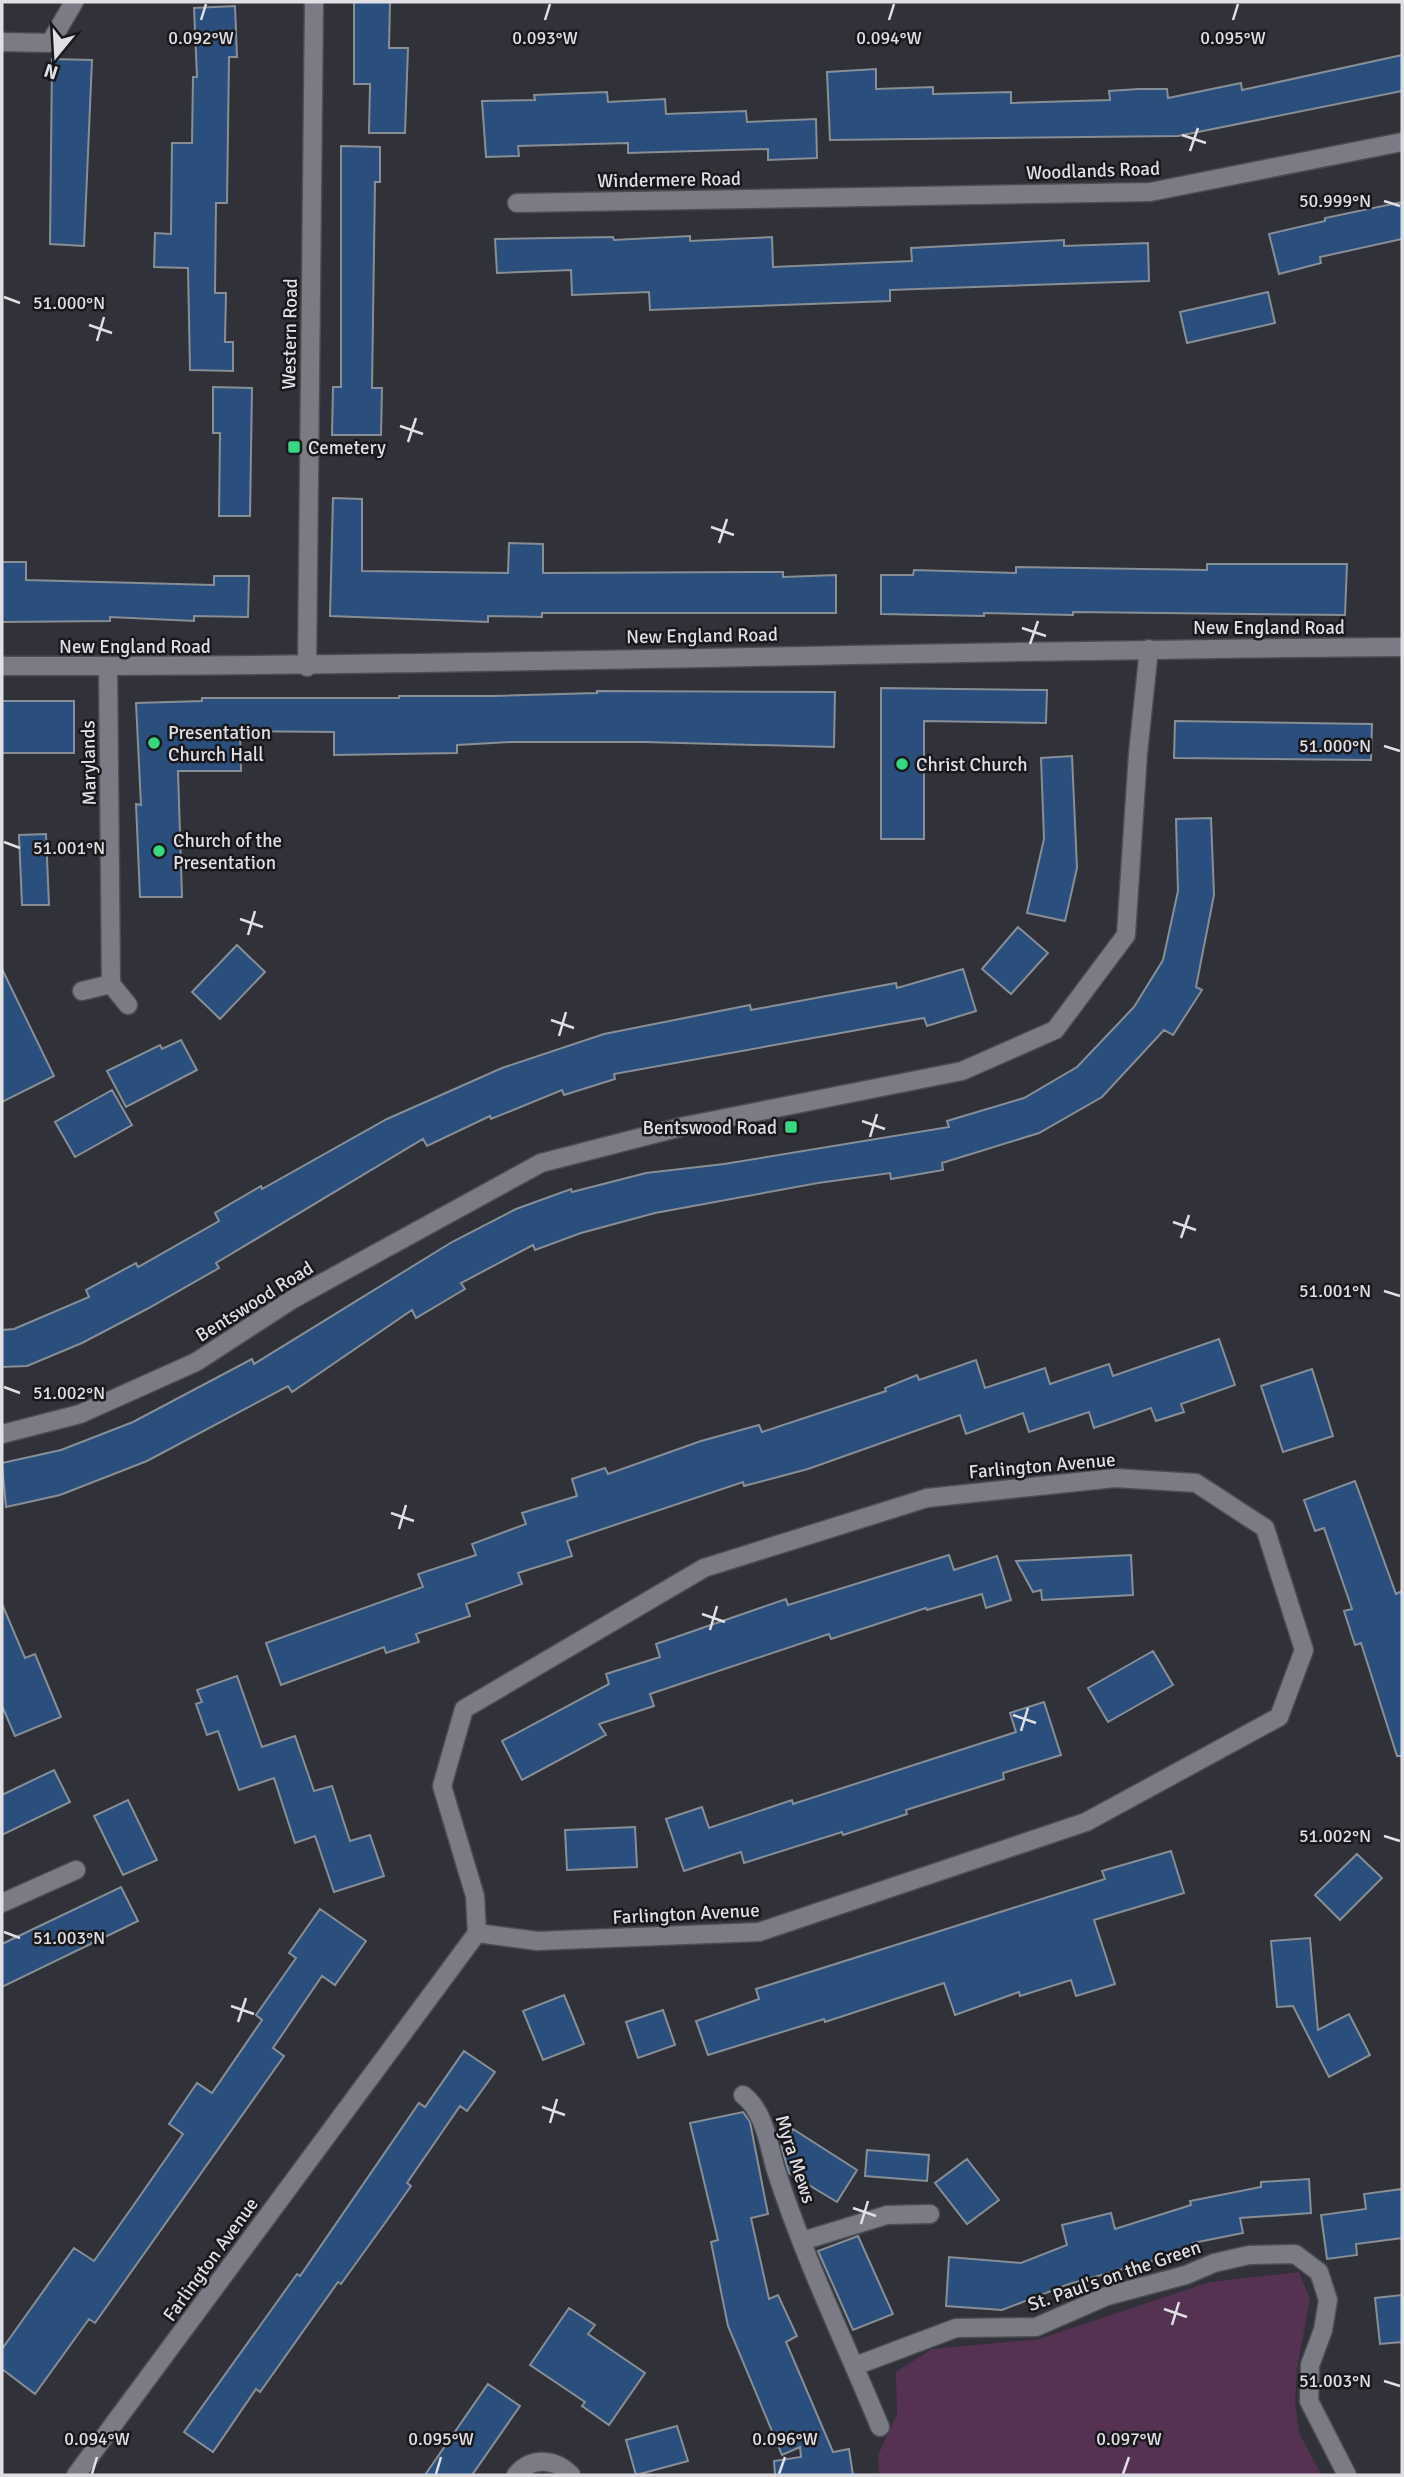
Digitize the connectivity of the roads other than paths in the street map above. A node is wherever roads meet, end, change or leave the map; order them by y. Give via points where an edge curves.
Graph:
1 (74, 2) edge
2 (314, 2) edge
3 (2, 42) edge
4 (1402, 142) edge
5 (822, 198) joint
6 (517, 203) dead end
7 (1402, 647) edge
8 (1149, 649) junction
9 (2, 666) edge
10 (108, 667) junction
11 (307, 667) junction
12 (111, 984) junction
13 (82, 991) dead end
14 (128, 1005) dead end
15 (2, 1434) edge
16 (76, 1870) dead end
17 (2, 1903) edge
18 (477, 1933) junction
19 (743, 2095) dead end
20 (930, 2214) dead end
21 (802, 2241) junction
22 (855, 2365) junction
23 (880, 2427) dead end
24 (76, 2475) edge
25 (516, 2475) edge
26 (571, 2475) edge
27 (1347, 2475) edge

1 - 3 street via 50,43
2 - 11 street, Western Road
4 - 5 street, Woodlands Road via 1150,192
5 - 6 street, Windermere Road
7 - 8 street, New England Road
8 - 11 street, New England Road
8 - 15 street, Bentswood Road via 1126,935 1055,1030 962,1071 685,1126 541,1163 293,1299 196,1362 80,1414
9 - 10 street, New England Road
10 - 11 street, New England Road
10 - 12 street, Marylands
12 - 13 street
12 - 14 street
16 - 17 street
18 - 18 street, Farlington Avenue via 475,1895 442,1786 464,1709 704,1568 927,1498 1115,1478 1196,1483 1265,1528 1304,1650 1279,1717 1086,1822 759,1932 537,1941
18 - 24 street, Farlington Avenue
19 - 21 street, Myra Mews via 759,2112
20 - 21 street via 887,2215
21 - 22 street, Myra Mews
22 - 23 street
22 - 27 street, St. Paul's on the Green via 956,2328 1036,2327 1107,2296 1214,2263 1249,2255 1295,2254 1319,2272 1328,2300 1310,2365 1309,2401
25 - 26 street via 538,2461 560,2465

